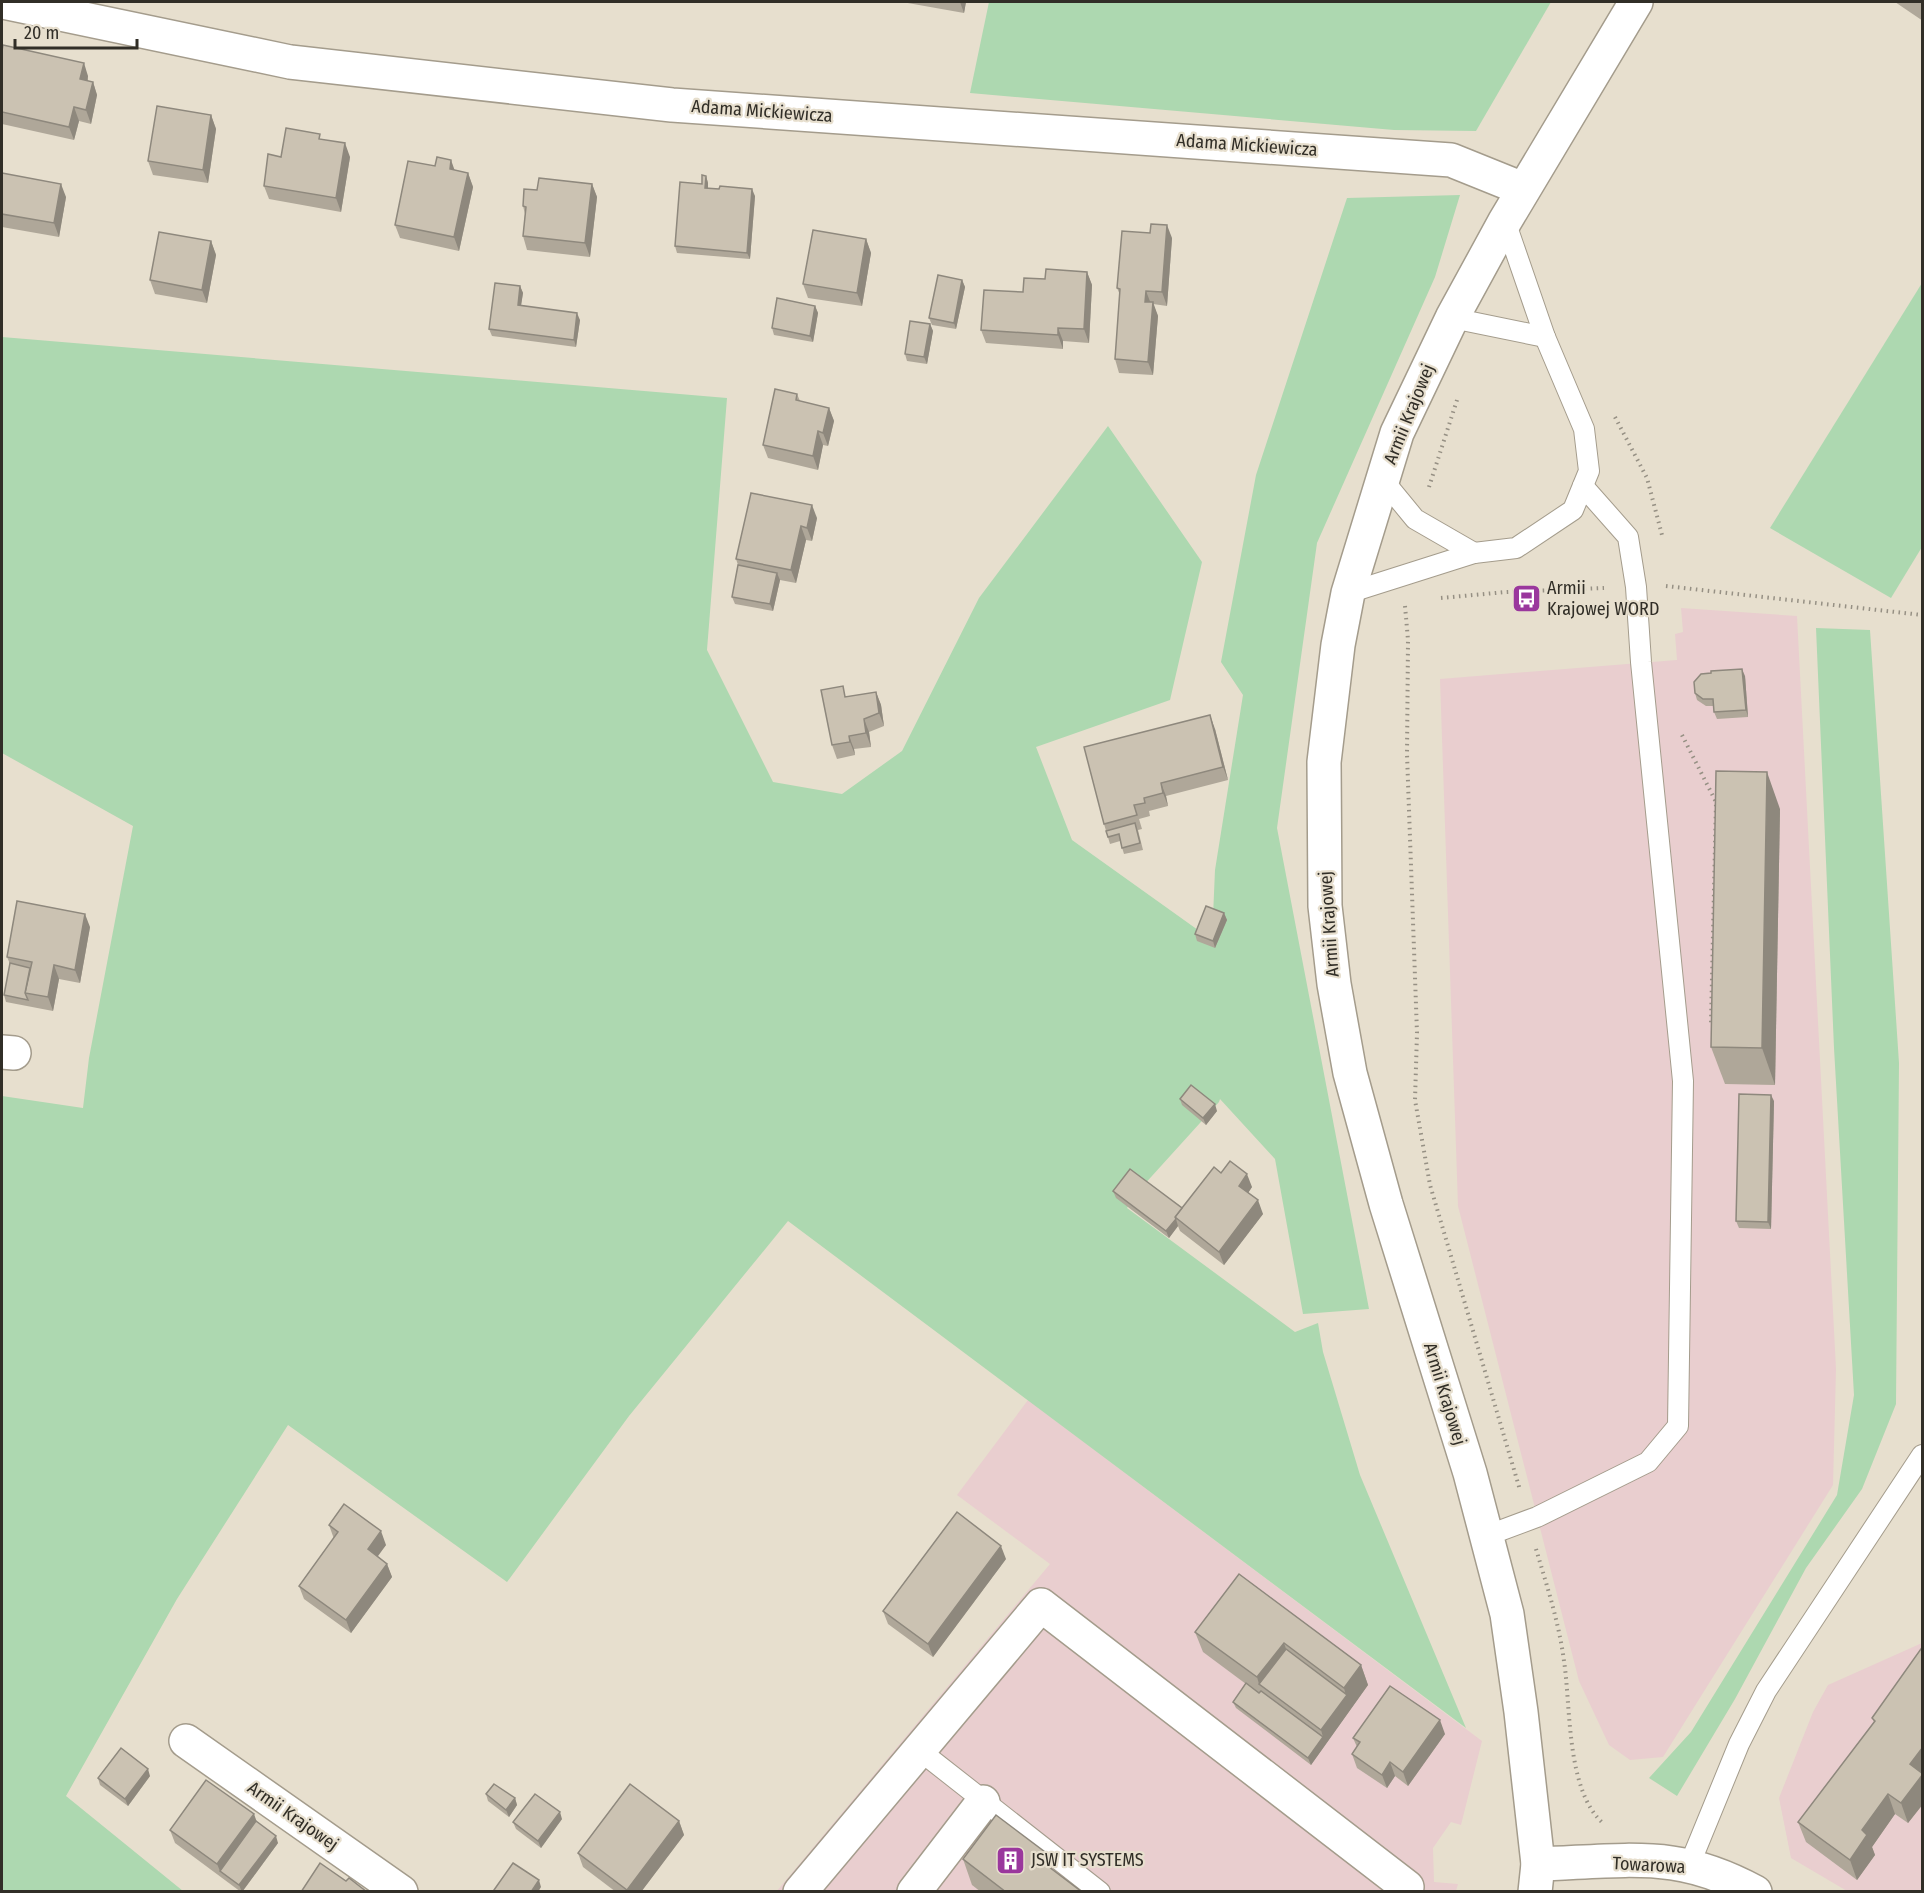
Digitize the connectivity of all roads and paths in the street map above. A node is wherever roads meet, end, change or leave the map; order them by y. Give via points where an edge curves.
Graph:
1 (3, 2) edge
2 (1636, 2) edge
3 (1523, 189) junction
4 (1505, 220) junction
5 (1452, 318) junction
6 (1545, 337) junction
7 (1458, 398) dead end
8 (1383, 480) junction
9 (1582, 486) junction
10 (1429, 487) dead end
11 (1474, 553) junction
12 (1666, 586) junction
13 (1636, 587) junction
14 (1348, 593) junction
15 (1666, 596) dead end
16 (1438, 598) dead end
17 (1404, 601) dead end
18 (1923, 615) edge
19 (1681, 734) dead end
20 (1711, 1025) edge
21 (1923, 1455) edge
22 (1528, 1519) junction
23 (1486, 1536) junction
24 (186, 1741) dead end
25 (919, 1750) junction
26 (983, 1802) junction
27 (1607, 1826) dead end
28 (1689, 1866) junction
29 (1537, 1878) edge
30 (401, 1892) edge
31 (800, 1892) edge
32 (914, 1892) edge
33 (1100, 1892) edge
34 (1404, 1892) edge
35 (1755, 1892) edge

1 - 3 street, Adama Mickiewicza via 290,62 672,105 1451,160
2 - 3 street, Armii Krajowej
3 - 4 street, Armii Krajowej
4 - 5 street, Armii Krajowej
4 - 6 lane
5 - 6 lane
5 - 8 street, Armii Krajowej via 1397,433
6 - 9 lane via 1584,429 1588,471
7 - 10 path
8 - 11 lane via 1415,519
8 - 14 street, Armii Krajowej
9 - 11 lane via 1573,510 1516,548
9 - 13 lane via 1628,537
11 - 14 lane
12 - 13 path
12 - 15 path
12 - 18 path
13 - 16 path
13 - 22 lane via 1683,1081 1678,1426 1648,1462
14 - 23 street, Armii Krajowej via 1324,762 1325,906 1334,984 1350,1072 1386,1204
17 - 22 path via 1417,1033 1414,1100 1430,1185
19 - 20 path via 1716,802
21 - 28 lane via 1766,1691 1739,1744
22 - 23 lane
22 - 27 path via 1564,1662 1579,1780 1594,1815
23 - 29 street, Armii Krajowej via 1507,1614
24 - 30 street, Armii Krajowej
25 - 26 lane
25 - 31 street
25 - 34 street via 1041,1605 1407,1887
26 - 32 street
26 - 33 lane
28 - 29 street, Towarowa via 1658,1862
28 - 35 street, Towarowa

